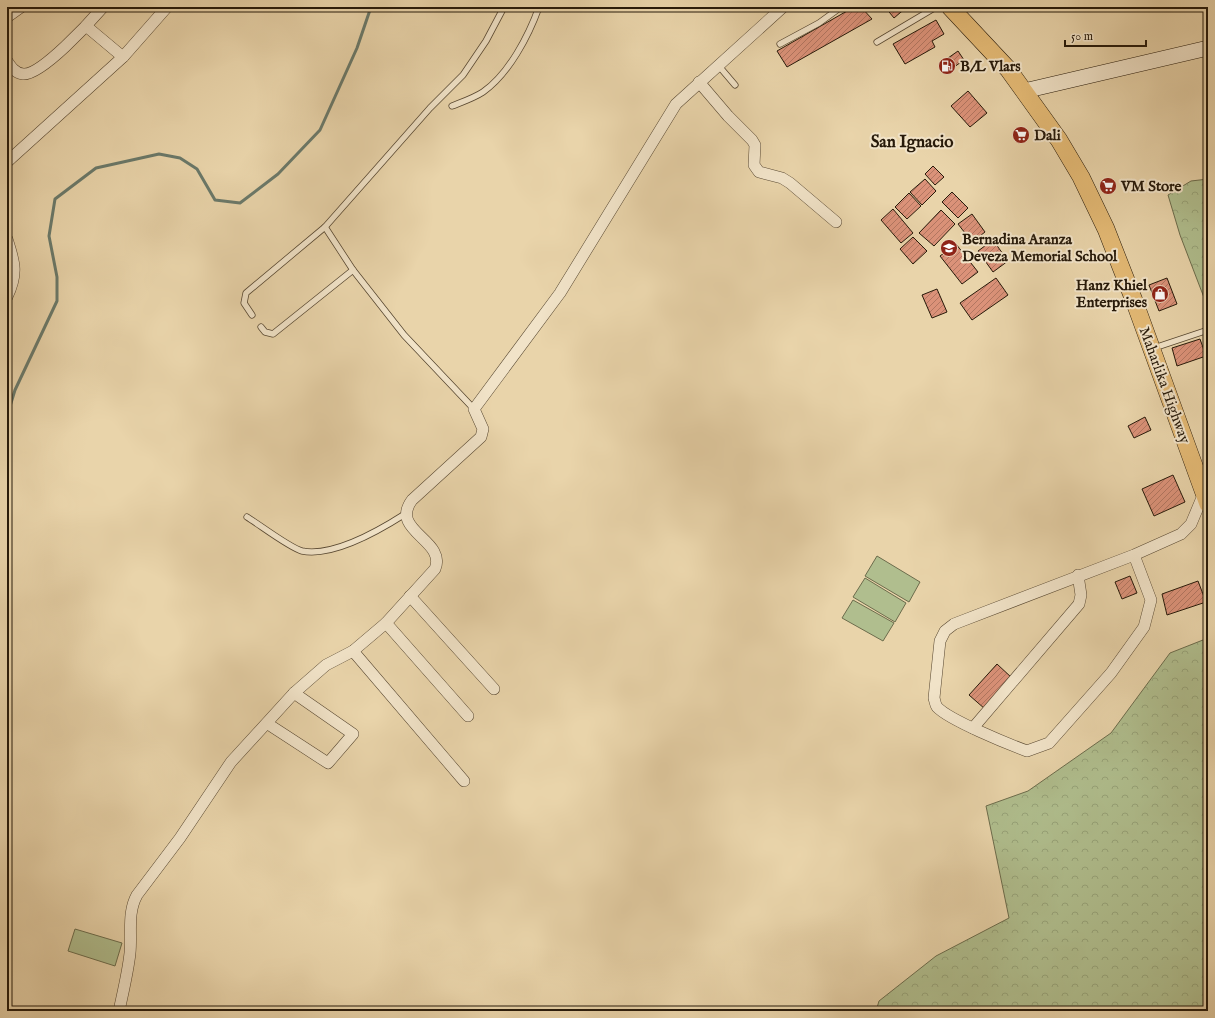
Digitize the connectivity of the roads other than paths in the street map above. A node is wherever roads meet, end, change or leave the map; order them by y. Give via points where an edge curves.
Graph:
1 (21, 7) edge
2 (103, 7) edge
3 (167, 7) edge
4 (504, 7) edge
5 (539, 7) edge
6 (783, 7) edge
7 (842, 7) edge
8 (936, 7) edge
9 (950, 7) edge
10 (7, 17) edge
11 (86, 26) junction
12 (877, 42) dead end
13 (780, 44) dead end
14 (1208, 48) edge
15 (123, 57) junction
16 (7, 60) edge
17 (718, 65) junction
18 (699, 82) junction
19 (735, 85) dead end
20 (1024, 91) junction
21 (452, 106) dead end
22 (7, 162) edge
23 (836, 222) dead end
24 (325, 227) junction
25 (7, 239) edge
26 (352, 270) junction
27 (7, 297) edge
28 (252, 315) dead end
29 (261, 327) dead end
30 (1208, 330) edge
31 (1151, 348) junction
32 (474, 409) junction
33 (1206, 498) edge
34 (405, 514) junction
35 (247, 517) dead end
36 (1134, 554) junction
37 (1078, 575) junction
38 (410, 596) junction
39 (386, 623) junction
40 (352, 651) junction
41 (494, 689) dead end
42 (294, 693) junction
43 (468, 716) dead end
44 (268, 724) junction
45 (973, 728) junction
46 (464, 780) dead end
47 (119, 1011) edge

1 - 10 street
2 - 11 street
3 - 15 street
4 - 24 lane via 486,42 463,75 430,108
5 - 21 lane via 525,40 495,81 483,92
6 - 17 street
7 - 13 lane
8 - 12 lane
9 - 20 main road, Maharlika Highway via 1008,69
11 - 15 street
11 - 16 street via 44,64 30,73 22,74 13,70
14 - 20 main road
15 - 22 street
17 - 18 street
17 - 19 lane
18 - 23 street via 752,140 755,146 754,165 759,172 782,178 790,183
18 - 32 street via 676,104 560,293
20 - 31 main road, Maharlika Highway via 1059,140 1081,177 1106,229
24 - 26 lane
24 - 28 lane via 246,293 244,303
25 - 27 street via 14,260 14,281
26 - 29 lane via 272,334 265,332
26 - 32 lane via 404,335
30 - 31 lane
31 - 33 main road, Maharlika Highway
32 - 34 street via 483,429 481,438 412,500 406,507
33 - 36 street via 1191,524 1181,534
34 - 35 lane via 378,531 345,545 324,550 302,551
34 - 38 street via 410,525 436,553 438,562 435,569
36 - 37 street
36 - 45 street via 1151,600 1144,627 1111,673 1049,743 1027,751
37 - 45 street via 1081,595 1079,604
37 - 45 street via 954,624 945,632 940,641 935,705
38 - 39 street
38 - 41 street
39 - 40 street
39 - 43 street
40 - 42 street via 326,665
40 - 46 street
42 - 44 street
42 - 44 street via 353,734 328,763
44 - 47 street via 231,762 132,904 130,953

